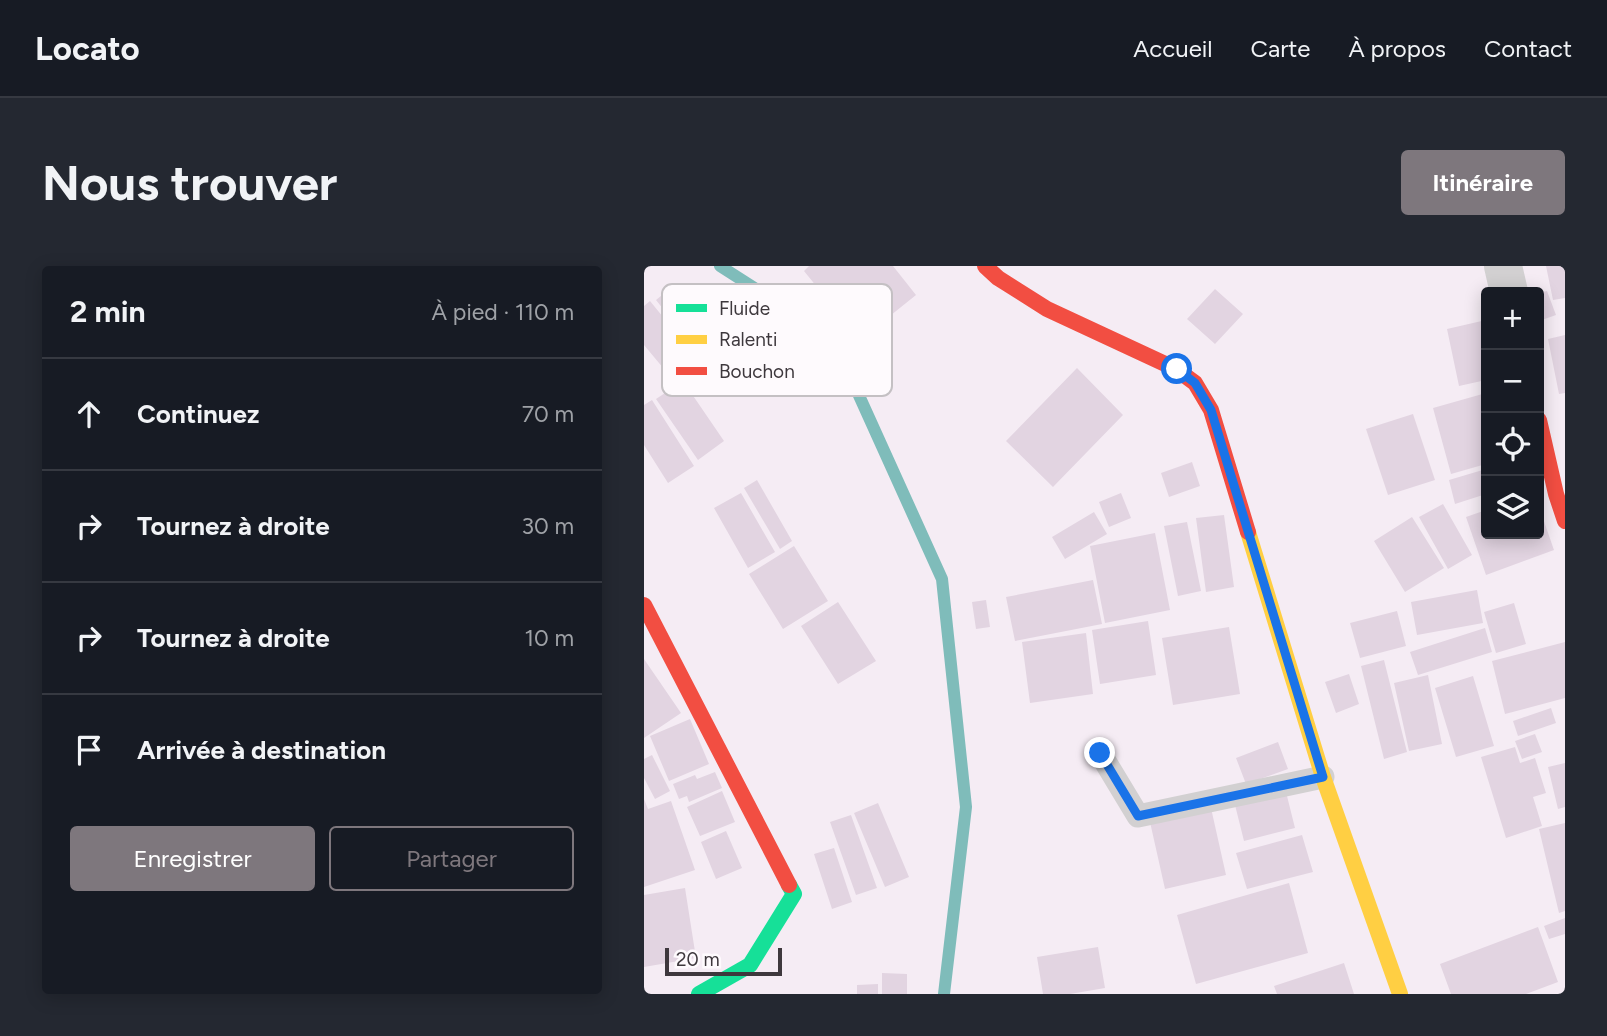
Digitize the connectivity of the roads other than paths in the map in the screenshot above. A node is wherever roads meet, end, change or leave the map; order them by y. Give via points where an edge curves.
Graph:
1 (985, 266) edge
2 (1503, 266) edge
3 (1508, 287) edge
4 (1544, 438) edge
5 (1562, 502) edge
6 (644, 605) edge
7 (1100, 753) dead end
8 (1323, 777) junction
9 (699, 994) edge
10 (1400, 994) edge

1 - 8 street via 1047,309 1177,369 1195,383 1211,410
2 - 3 street
4 - 5 street
6 - 9 street via 794,894 750,965
7 - 8 lane via 1138,816
8 - 10 street

